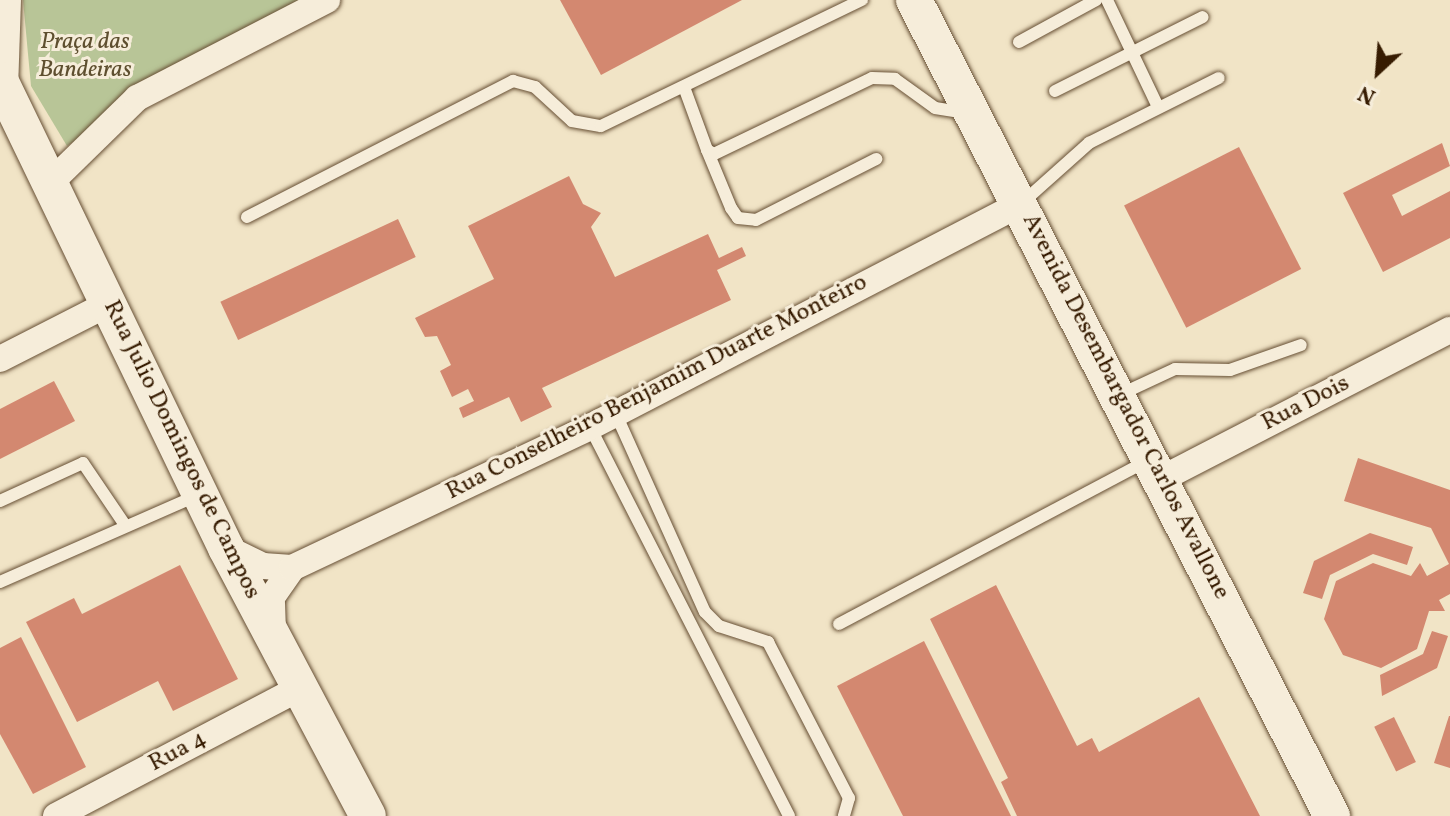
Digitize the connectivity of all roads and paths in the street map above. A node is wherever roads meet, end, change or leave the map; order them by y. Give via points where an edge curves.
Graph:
1 (8, 0) edge
2 (327, 0) edge
3 (862, 0) edge
4 (914, 0) edge
5 (1096, 0) edge
6 (1107, 0) edge
7 (1203, 17) dead end
8 (1019, 42) dead end
9 (1130, 48) junction
10 (1219, 78) dead end
11 (3, 85) edge
12 (684, 87) junction
13 (1055, 91) dead end
14 (1158, 107) junction
15 (974, 115) junction
16 (707, 150) junction
17 (876, 159) dead end
18 (50, 183) junction
19 (1020, 204) junction
20 (247, 217) dead end
21 (110, 303) junction
22 (1450, 330) edge
23 (1301, 345) dead end
24 (0, 359) edge
25 (1118, 395) junction
26 (615, 412) junction
27 (590, 427) junction
28 (1157, 468) junction
29 (199, 495) junction
30 (0, 501) edge
31 (125, 525) junction
32 (226, 548) junction
33 (292, 568) junction
34 (0, 582) edge
35 (839, 624) dead end
36 (273, 636) junction
37 (300, 688) junction
38 (56, 816) edge
39 (368, 816) edge
40 (789, 816) edge
41 (844, 816) edge
42 (1332, 816) edge

1 - 11 street
2 - 18 street via 137,98
3 - 12 lane
4 - 15 street, Avenida Desembargador Carlos Avallone
5 - 8 lane
6 - 9 lane
7 - 9 lane
9 - 13 lane
9 - 14 lane
10 - 14 lane
11 - 18 street, Rua Julio Domingos de Campos
12 - 16 lane
12 - 20 lane via 601,126 584,126 535,87 513,81
14 - 19 lane via 1089,143
15 - 16 lane via 935,108 882,77 724,154
15 - 19 street, Avenida Desembargador Carlos Avallone
16 - 17 lane via 731,208 756,220
18 - 21 street, Rua Julio Domingos de Campos
19 - 25 street, Avenida Desembargador Carlos Avallone
19 - 26 street, Rua Conselheiro Benjamim Duarte Monteiro
21 - 24 street
21 - 29 street, Rua Julio Domingos de Campos
22 - 28 street, Rua Dois
23 - 25 lane via 1230,370 1175,369
25 - 28 street, Avenida Desembargador Carlos Avallone
26 - 27 street, Rua Conselheiro Benjamim Duarte Monteiro
26 - 41 lane via 705,612 719,626 768,642 849,798
27 - 33 street, Rua Conselheiro Benjamim Duarte Monteiro
27 - 40 lane
28 - 35 lane
28 - 42 street, Avenida Desembargador Carlos Avallone
29 - 31 lane
29 - 32 street, Rua Julio Domingos de Campos
30 - 31 lane via 83,463
31 - 34 lane
32 - 33 street via 263,566
32 - 36 street, Rua Julio Domingos de Campos
33 - 36 street via 272,597
36 - 37 street, Rua Julio Domingos de Campos
37 - 38 street, Rua 4
37 - 39 street, Rua Julio Domingos de Campos

